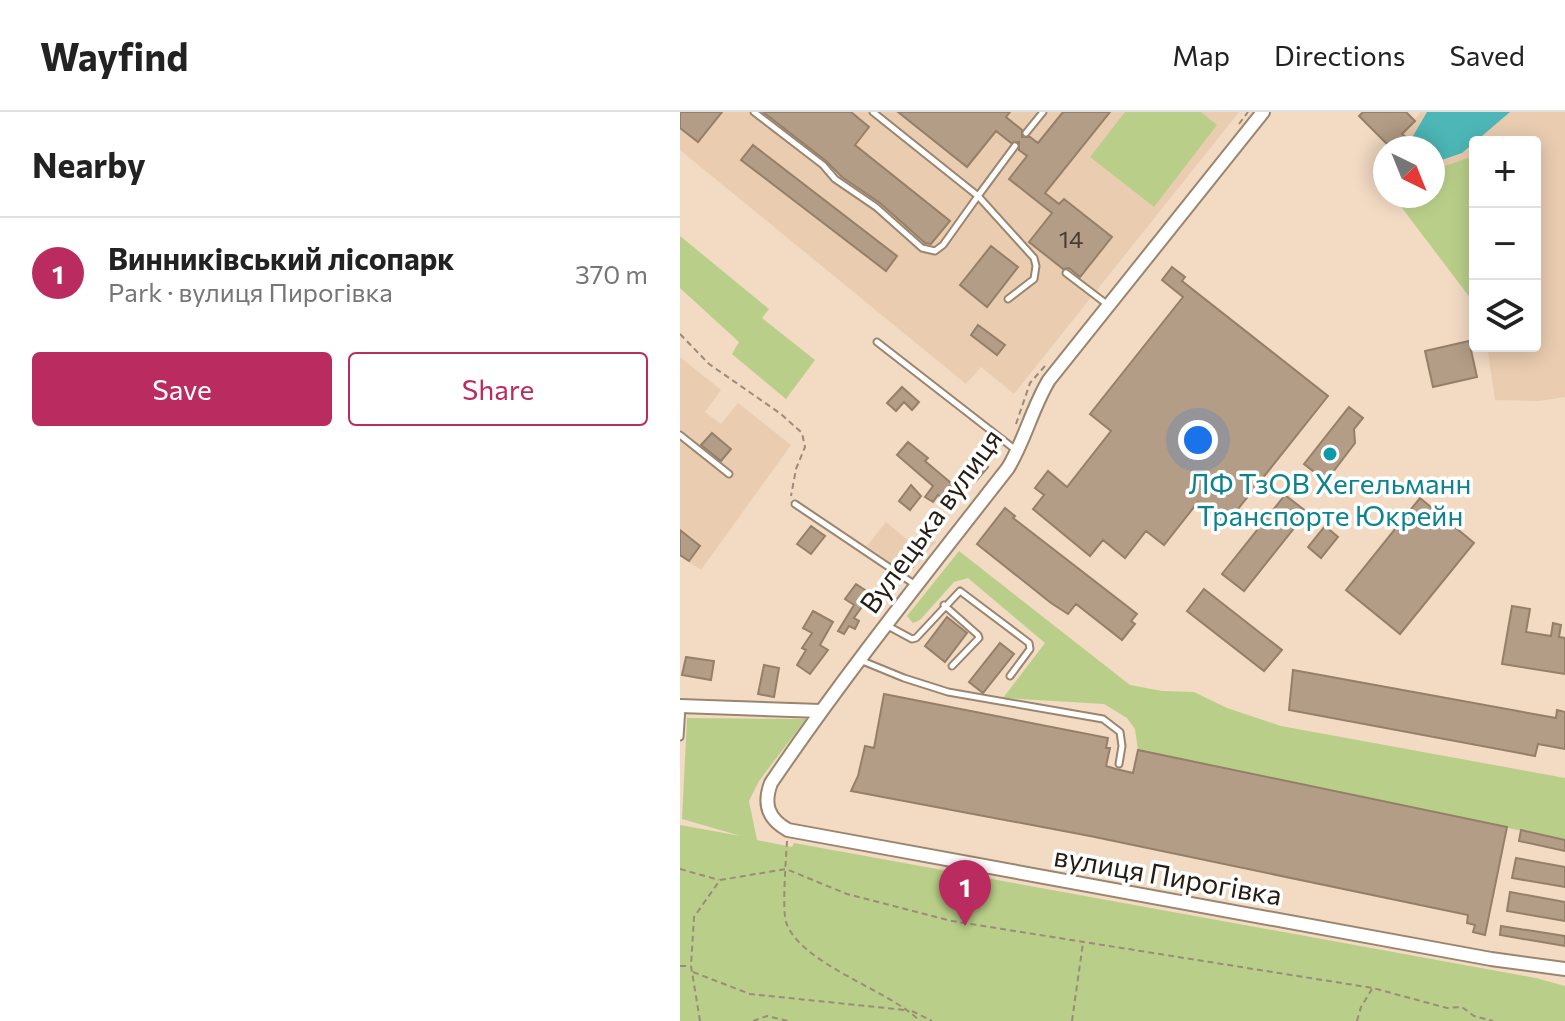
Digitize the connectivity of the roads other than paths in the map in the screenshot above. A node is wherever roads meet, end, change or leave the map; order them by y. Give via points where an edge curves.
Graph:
1 (754, 112) edge
2 (873, 112) edge
3 (1043, 112) edge
4 (1263, 112) edge
5 (1026, 133) dead end
6 (1015, 146) dead end
7 (978, 196) junction
8 (1066, 273) dead end
9 (1008, 299) dead end
10 (1109, 305) junction
11 (877, 342) dead end
12 (680, 435) edge
13 (1014, 450) junction
14 (729, 474) dead end
15 (793, 503) road end
16 (914, 585) junction
17 (944, 605) junction
18 (885, 625) junction
19 (859, 660) junction
20 (952, 666) dead end
21 (1010, 676) dead end
22 (681, 706) edge
23 (821, 711) junction
24 (680, 737) edge
25 (1119, 764) dead end
26 (788, 830) joint
27 (1565, 969) edge

1 - 7 lane via 926,250 943,245
2 - 7 lane
3 - 5 lane
4 - 10 street, Вулецька вулиця
6 - 7 lane
7 - 9 lane via 1034,258 1034,279
8 - 10 lane
10 - 13 street, Вулецька вулиця via 1049,380
11 - 13 lane
12 - 14 lane
13 - 16 street, Вулецька вулиця via 994,486
15 - 16 lane
16 - 18 street, Вулецька вулиця
17 - 18 lane via 916,638
17 - 20 lane via 979,638
17 - 21 lane via 960,591 1029,643
18 - 19 street, Вулецька вулиця
19 - 23 street, Вулецька вулиця
19 - 25 lane via 948,692 1103,719 1120,732
22 - 23 street
22 - 24 lane
23 - 26 street, Вулецька вулиця via 766,796 774,820
26 - 27 street, вулиця Пирогівка

